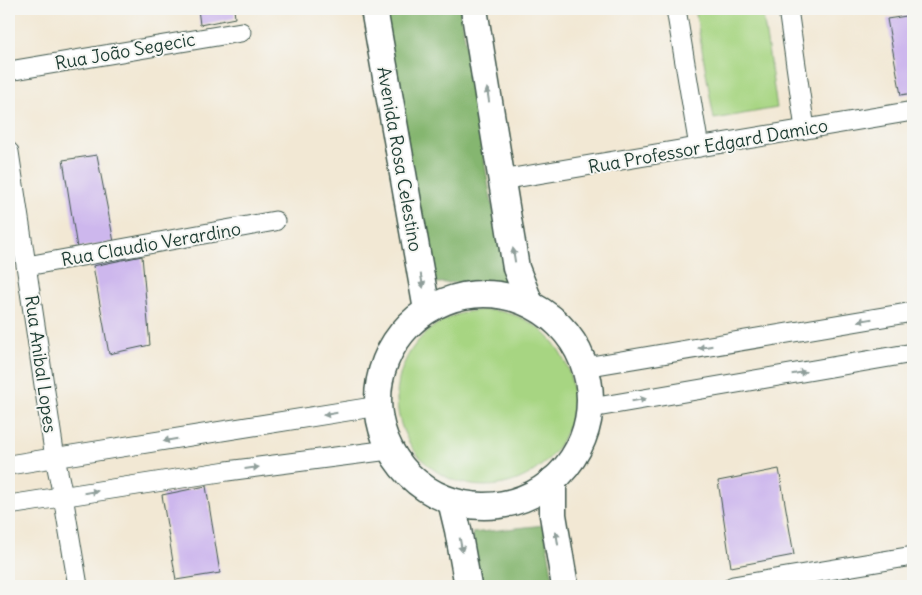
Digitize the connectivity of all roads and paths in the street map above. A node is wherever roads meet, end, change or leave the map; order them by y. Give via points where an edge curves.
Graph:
1 (374, 9) edge
2 (474, 9) edge
3 (676, 9) edge
4 (788, 9) edge
5 (240, 32) dead end
6 (9, 71) edge
7 (913, 111) edge
8 (805, 129) junction
9 (699, 147) junction
10 (9, 152) edge
11 (502, 180) junction
12 (275, 222) dead end
13 (27, 266) junction
14 (529, 301) junction
15 (426, 310) junction
16 (913, 312) edge
17 (913, 353) edge
18 (586, 367) junction
19 (378, 406) junction
20 (590, 408) junction
21 (389, 450) junction
22 (55, 458) junction
23 (9, 465) edge
24 (553, 480) junction
25 (63, 496) junction
26 (9, 505) edge
27 (452, 505) junction
28 (913, 556) edge
29 (78, 586) edge
30 (468, 586) edge
31 (565, 586) edge
32 (733, 586) edge

1 -> 15 street, Avenida Rosa Celestino
11 -> 2 street
3 - 9 street
4 - 8 street
5 - 6 street, Rua João Segecic
7 - 8 street, Rua Professor Edgard Damico
8 - 9 street, Rua Professor Edgard Damico
9 - 11 street, Rua Professor Edgard Damico
10 - 13 street, Rua Anibal Lopes
14 -> 11 street via 516,268
12 - 13 street, Rua Claudio Verardino
13 - 22 street, Rua Anibal Lopes
14 - 15 street via 493,292 461,295
14 - 18 street via 567,330
15 - 19 street via 399,335 380,376
16 -> 18 street
20 -> 17 street
18 - 20 street
19 - 21 street
19 -> 22 street
20 - 24 street via 580,451
25 -> 21 street
21 - 27 street via 412,480
22 - 23 street
22 - 25 street, Rua Anibal Lopes
24 - 27 street via 545,490 510,505 475,508
31 -> 24 street via 553,515
25 - 26 street
25 - 29 street, Rua Anibal Lopes
27 -> 30 street
28 - 32 street

